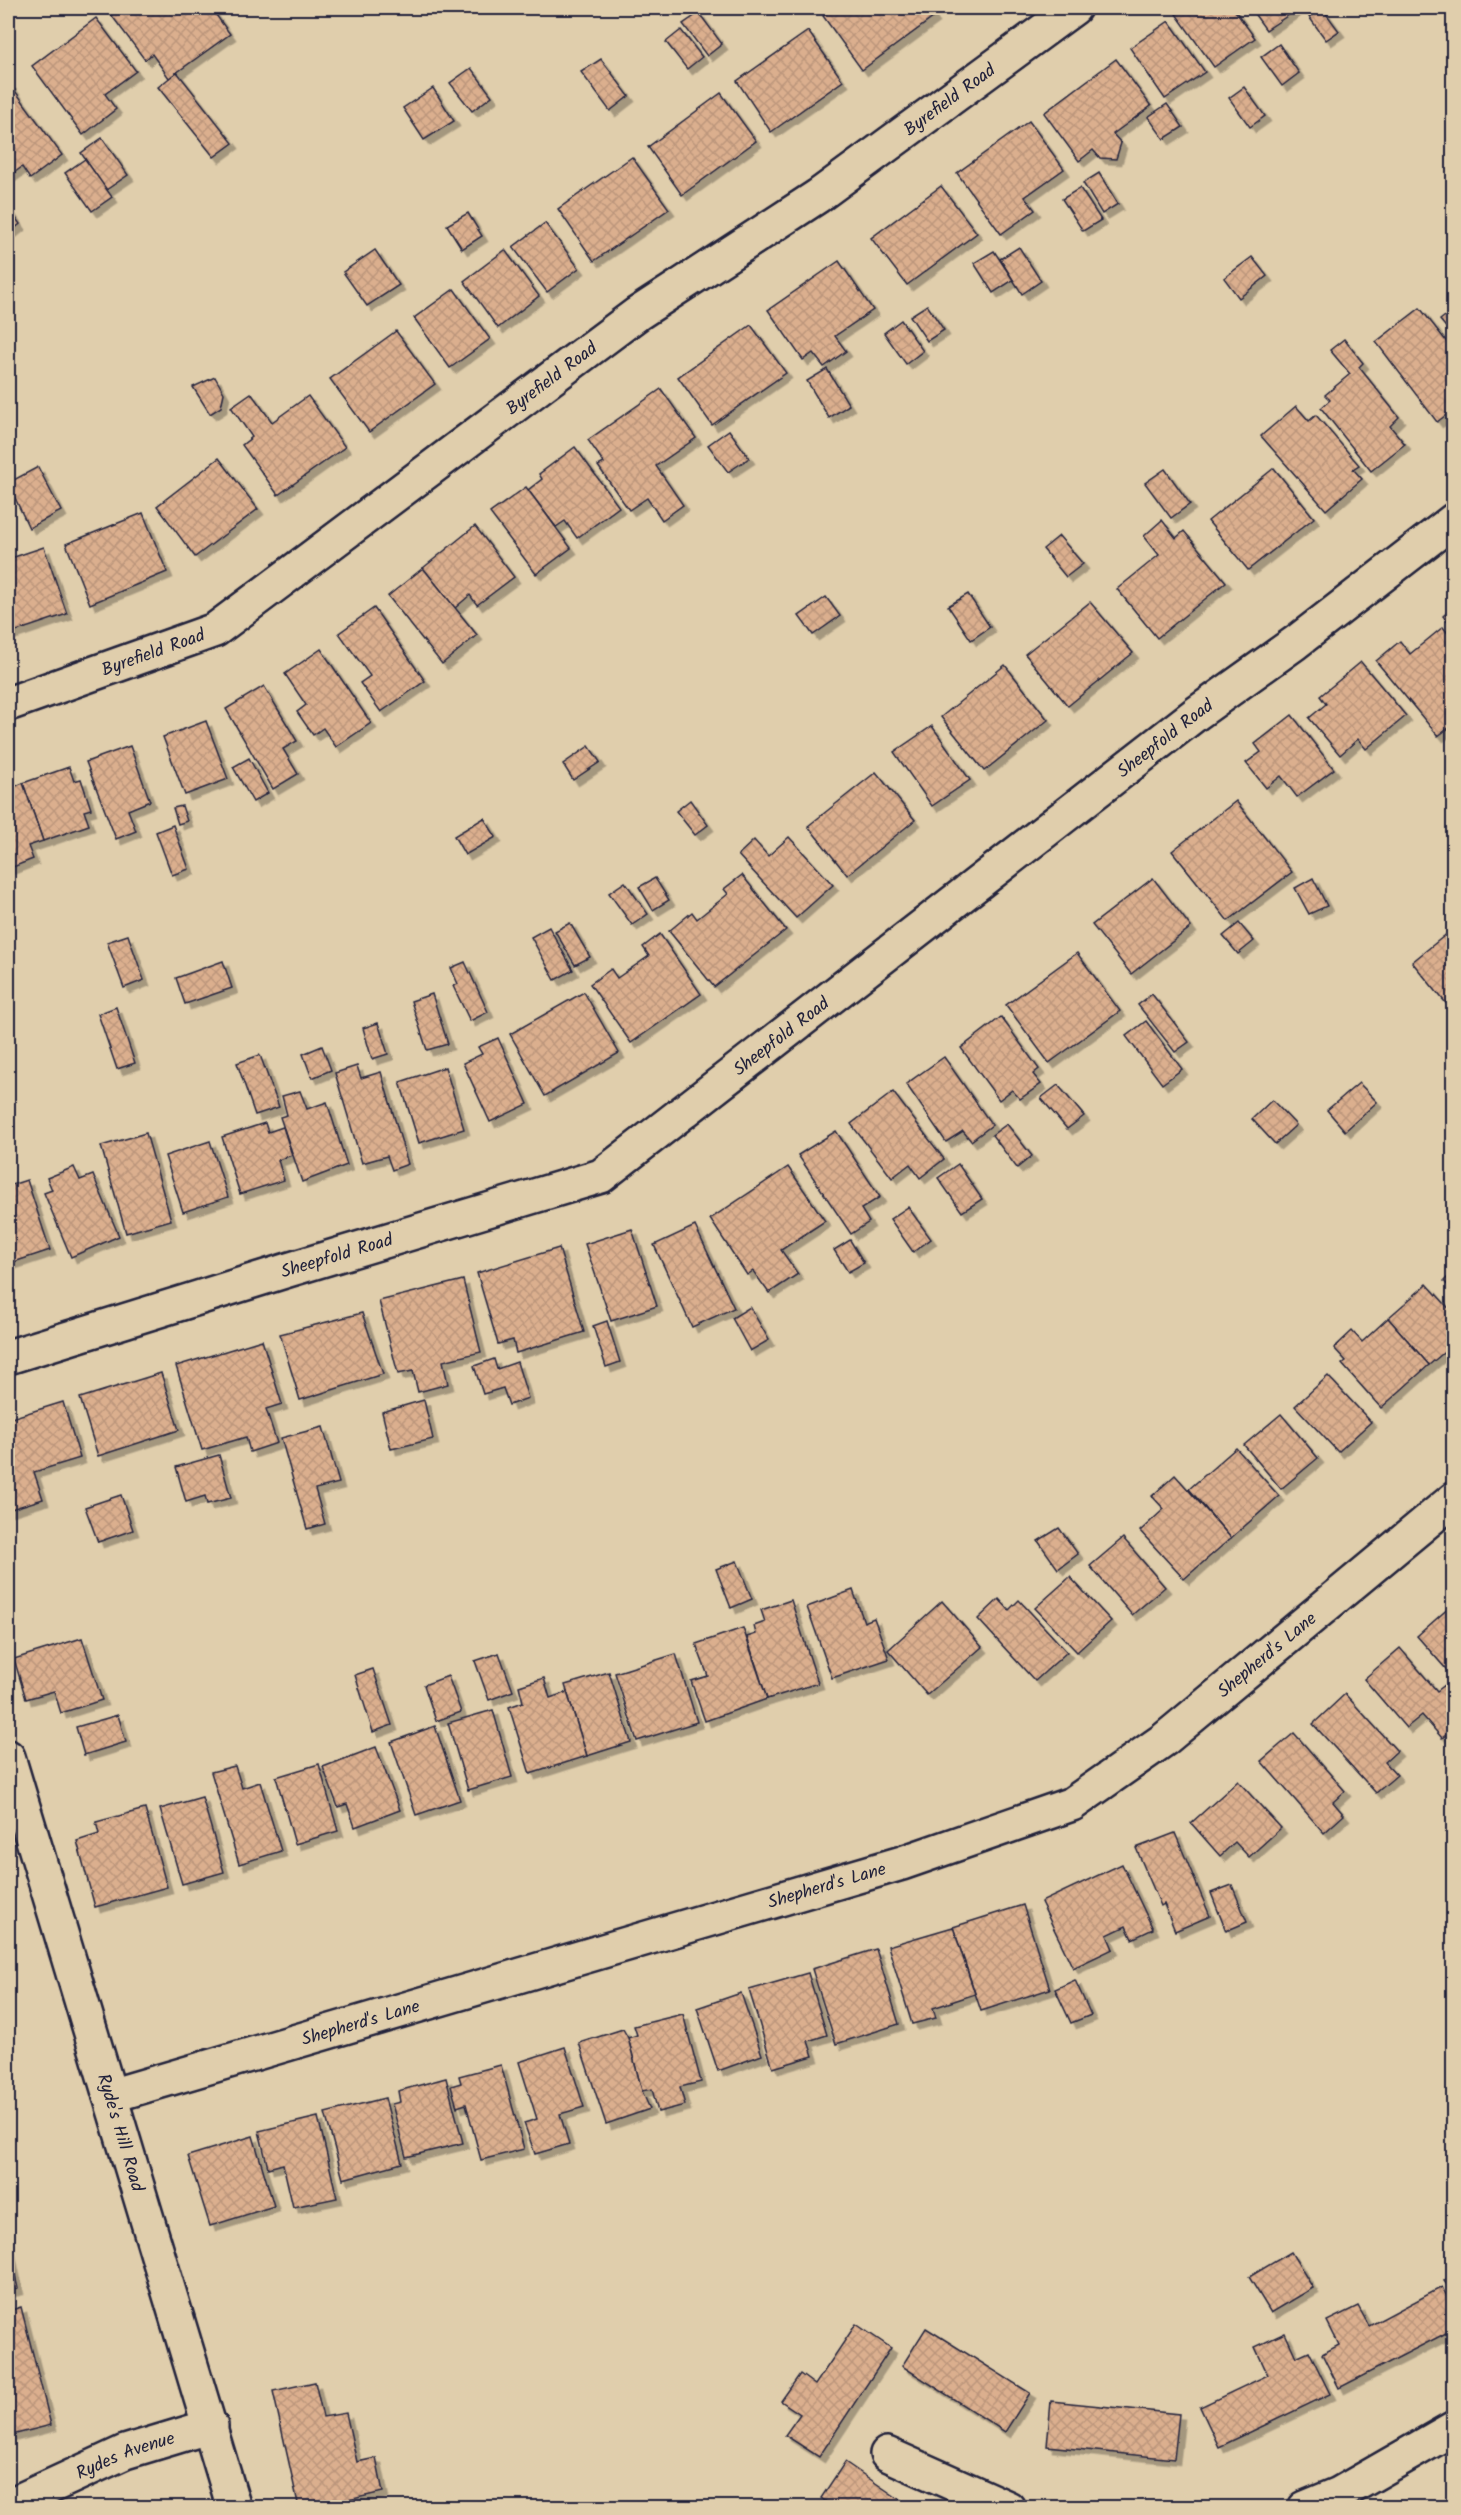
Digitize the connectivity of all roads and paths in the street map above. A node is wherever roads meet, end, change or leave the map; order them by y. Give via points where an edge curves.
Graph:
1 (1074, 8) edge
2 (1454, 520) edge
3 (8, 704) edge
4 (8, 1357) edge
5 (1454, 1499) edge
6 (8, 1757) edge
7 (110, 2096) junction
8 (211, 2426) junction
9 (1454, 2428) edge
10 (887, 2454) dead end
11 (8, 2506) edge
12 (234, 2508) edge
13 (1008, 2508) edge
14 (1305, 2508) edge

1 - 3 street, Byrefield Road via 818,196 637,314 215,630
2 - 4 street, Sheepfold Road via 1197,713 601,1176
5 - 7 street, Shepherd's Lane via 1165,1739 1072,1804 902,1863
6 - 7 street, Ryde's Hill Road
7 - 8 street, Ryde's Hill Road
8 - 11 street, Rydes Avenue via 125,2452
8 - 12 street, Ryde's Hill Road
9 - 14 street via 1339,2494
10 - 13 street

